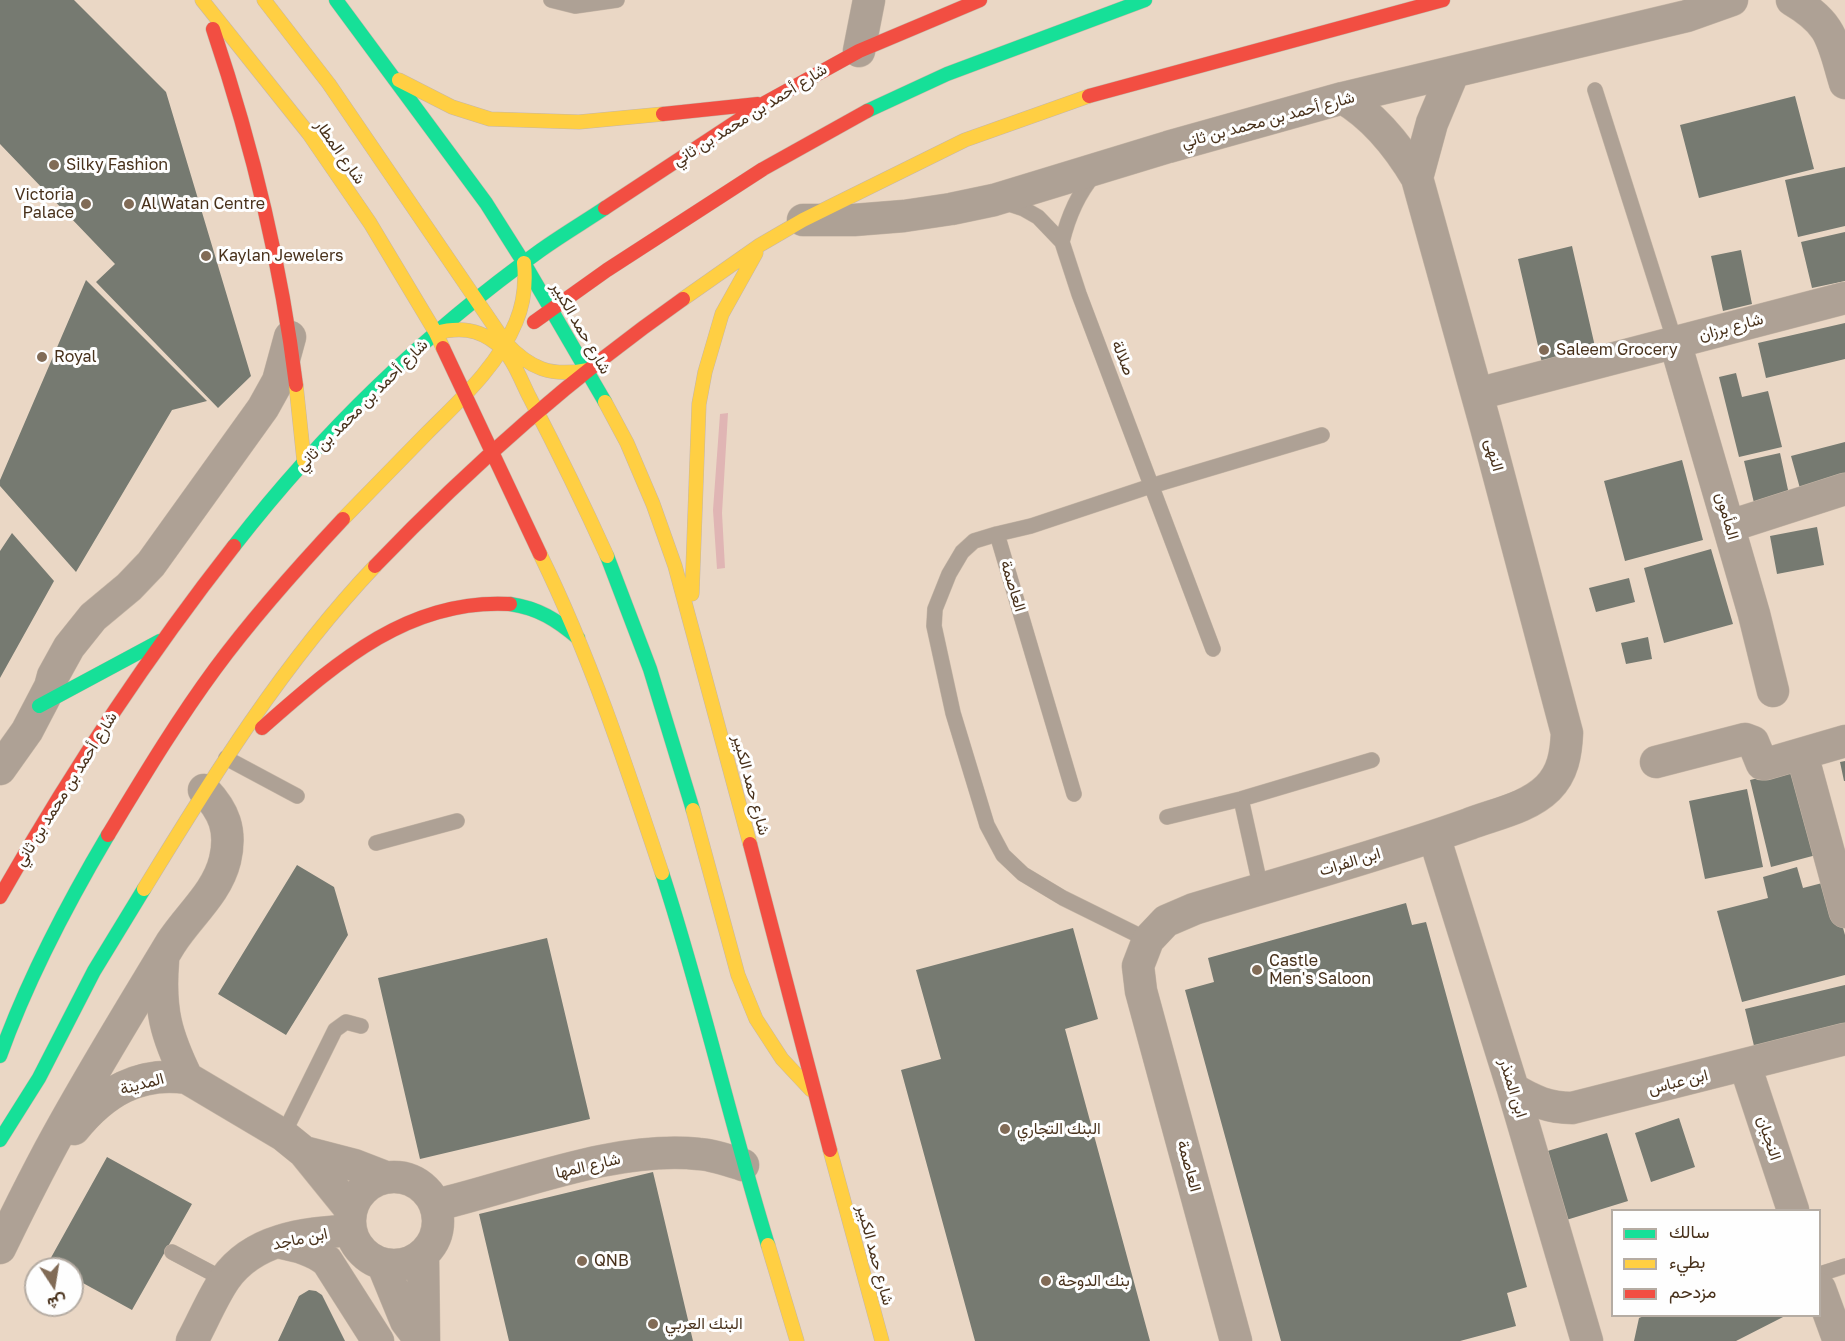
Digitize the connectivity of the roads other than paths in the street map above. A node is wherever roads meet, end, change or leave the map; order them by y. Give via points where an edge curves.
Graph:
1 (264, 0) edge
2 (336, 0) edge
3 (551, 0) edge
4 (617, 0) edge
5 (869, 0) edge
6 (980, 0) edge
7 (1145, 0) edge
8 (1404, 0) edge
9 (1443, 0) edge
10 (1732, 0) edge
11 (1792, 0) edge
12 (203, 1) edge
13 (1368, 20) junction
14 (859, 51) junction
15 (1453, 73) junction
16 (390, 75) junction
17 (1845, 83) edge
18 (1595, 90) dead end
19 (1343, 98) junction
20 (762, 104) junction
21 (1099, 168) junction
22 (1417, 178) junction
23 (994, 200) junction
24 (803, 220) junction
25 (1062, 242) junction
26 (760, 245) junction
27 (524, 262) junction
28 (1845, 297) edge
29 (475, 300) junction
30 (551, 308) junction
31 (436, 333) junction
32 (290, 336) junction
33 (1675, 342) junction
34 (505, 347) junction
35 (587, 369) junction
36 (493, 384) dead end
37 (1477, 394) junction
38 (465, 395) junction
39 (489, 411) dead end
40 (537, 411) junction
41 (1322, 435) dead end
42 (491, 453) junction
43 (304, 461) junction
44 (1151, 486) junction
45 (1845, 489) edge
46 (1730, 526) junction
47 (997, 534) junction
48 (691, 629) junction
49 (164, 639) junction
50 (578, 639) junction
51 (1213, 649) dead end
52 (1773, 691) dead end
53 (39, 706) junction
54 (1567, 734) joint
55 (1845, 741) edge
56 (1802, 754) junction
57 (226, 758) junction
58 (1372, 760) dead end
59 (1656, 762) dead end
60 (0, 768) edge
61 (204, 790) junction
62 (1074, 794) dead end
63 (297, 796) dead end
64 (1241, 799) junction
65 (1167, 817) dead end
66 (457, 821) dead end
67 (1434, 836) junction
68 (376, 843) dead end
69 (1261, 889) junction
70 (0, 897) edge
71 (1845, 912) edge
72 (1148, 940) junction
73 (163, 959) junction
74 (1141, 991) joint
75 (361, 1026) dead end
76 (1845, 1039) edge
77 (0, 1056) edge
78 (1744, 1065) junction
79 (187, 1078) junction
80 (1514, 1089) junction
81 (814, 1093) junction
82 (0, 1140) edge
83 (293, 1143) junction
84 (49, 1151) junction
85 (743, 1165) junction
86 (385, 1178) junction
87 (436, 1205) junction
88 (1793, 1209) edge
89 (350, 1220) junction
90 (277, 1242) junction
91 (0, 1248) edge
92 (172, 1252) dead end
93 (423, 1256) junction
94 (383, 1265) junction
95 (1845, 1266) edge
96 (1821, 1274) edge
97 (225, 1280) junction
98 (1821, 1291) edge
99 (1842, 1340) edge
100 (192, 1341) edge
101 (378, 1341) edge
102 (423, 1341) edge
103 (797, 1341) edge
104 (882, 1341) edge
105 (1236, 1341) edge
106 (1587, 1341) edge

1 - 29 main road via 384,162
2 - 16 main road
3 - 4 lane via 575,6
5 - 14 street
6 - 14 main road, شارع أحمد بن محمد بن ثاني
7 - 30 main road via 948,74 872,108 763,169
8 - 13 main road
9 - 13 main road
10 - 15 street, شارع أحمد بن محمد بن ثاني via 1687,16
11 - 17 street via 1826,26
12 - 31 main road, شارع المطار via 340,178
12 - 32 main road via 254,154
13 - 24 main road via 1117,87 1037,114 965,140
14 - 20 main road, شارع أحمد بن محمد بن ثاني
15 - 19 street, شارع أحمد بن محمد بن ثاني
15 - 22 street via 1432,123
16 - 20 main road via 452,107 511,121 579,122
16 - 27 main road via 486,203
18 - 33 lane
19 - 21 street, شارع أحمد بن محمد بن ثاني
19 - 22 street, النهى via 1377,123
20 - 27 main road, شارع أحمد بن محمد بن ثاني
21 - 23 street, شارع أحمد بن محمد بن ثاني
21 - 25 lane via 1072,208
22 - 37 street, النهى
23 - 24 street, شارع أحمد بن محمد بن ثاني via 904,216
23 - 25 lane, صلالة via 1024,208
24 - 26 main road
25 - 44 lane, صلالة
26 - 35 main road
26 - 48 main road via 722,314 705,372 699,412
27 - 29 main road, شارع أحمد بن محمد بن ثاني
27 - 30 main road, شارع حمد الكبير
27 - 34 main road via 522,304
28 - 33 street, شارع برزان
29 - 31 main road, شارع أحمد بن محمد بن ثاني
29 - 34 main road
30 - 34 main road
30 - 35 main road, شارع حمد الكبير
31 - 34 main road via 456,328 476,330
31 - 38 main road
31 - 43 main road, شارع أحمد بن محمد بن ثاني via 370,392
32 - 43 main road
32 - 53 street via 278,381 263,408 151,564 93,617 69,648
33 - 37 street, شارع برزان
33 - 46 street, المأمون
34 - 35 main road via 547,371 563,374
34 - 36 main road
34 - 38 main road
34 - 40 main road
35 - 40 main road
35 - 48 main road, شارع حمد الكبير via 627,443 653,504 675,566
37 - 54 street, النهى
38 - 42 main road
38 - 77 main road via 289,576 214,670 94,859 32,974
39 - 42 main road
40 - 42 main road
40 - 81 main road via 606,552 635,625 670,730 738,975 756,1019 782,1059
41 - 44 lane
42 - 50 main road
42 - 57 main road via 356,586 282,677
43 - 49 main road, شارع أحمد بن محمد بن ثاني via 245,529
44 - 47 lane
44 - 51 lane, صلالة
45 - 46 street
46 - 52 street, المأمون
47 - 62 lane, العاصمة
47 - 72 lane via 974,541 962,552 935,609 934,626 953,713 987,825 1003,855 1023,874
48 - 81 main road, شارع حمد الكبير
49 - 53 main road
49 - 70 main road, شارع أحمد بن محمد بن ثاني via 42,822
50 - 57 main road via 544,614 503,602 435,612 376,637 340,661
50 - 85 main road via 618,741 673,905
53 - 60 street
54 - 67 street, ابن الفرات via 1557,776 1537,797
55 - 56 street
56 - 59 street via 1762,764 1753,742 1745,739
56 - 71 street
57 - 61 main road
57 - 63 lane
58 - 64 lane
61 - 73 street via 217,804 225,822 225,860 211,891
61 - 82 main road via 94,971 39,1078
64 - 65 lane
64 - 69 lane
66 - 68 lane
67 - 69 street, ابن الفرات
67 - 80 street, ابن المنذر
69 - 72 street, ابن الفرات via 1166,921
72 - 74 street, ابن الفرات via 1138,966
73 - 79 street, المدينة via 162,1010
73 - 84 street
74 - 105 street, العاصمة
75 - 83 lane via 346,1022 335,1030
76 - 78 street, ابن عباس
78 - 80 street, ابن عباس via 1572,1108 1542,1104
78 - 88 street, النجيان
79 - 83 street, المدينة
79 - 84 street, المدينة via 171,1076 126,1085 87,1113 65,1141
80 - 106 street, ابن المنذر
81 - 104 main road, شارع حمد الكبير
83 - 86 street, المدينة
83 - 89 street, المدينة
84 - 91 street
85 - 87 street, شارع المها via 718,1157 668,1152 558,1172
85 - 103 main road
86 - 87 street via 401,1177 416,1182
86 - 89 street via 357,1195
87 - 93 street via 439,1223 435,1241
89 - 90 street, ابن ماجد
89 - 94 street via 356,1246
90 - 97 street, ابن ماجد via 250,1253
90 - 101 street via 306,1249 327,1261
92 - 97 lane
93 - 94 street via 411,1263
93 - 102 street
94 - 102 street via 401,1312
95 - 96 lane
97 - 100 street, ابن ماجد
98 - 99 street

